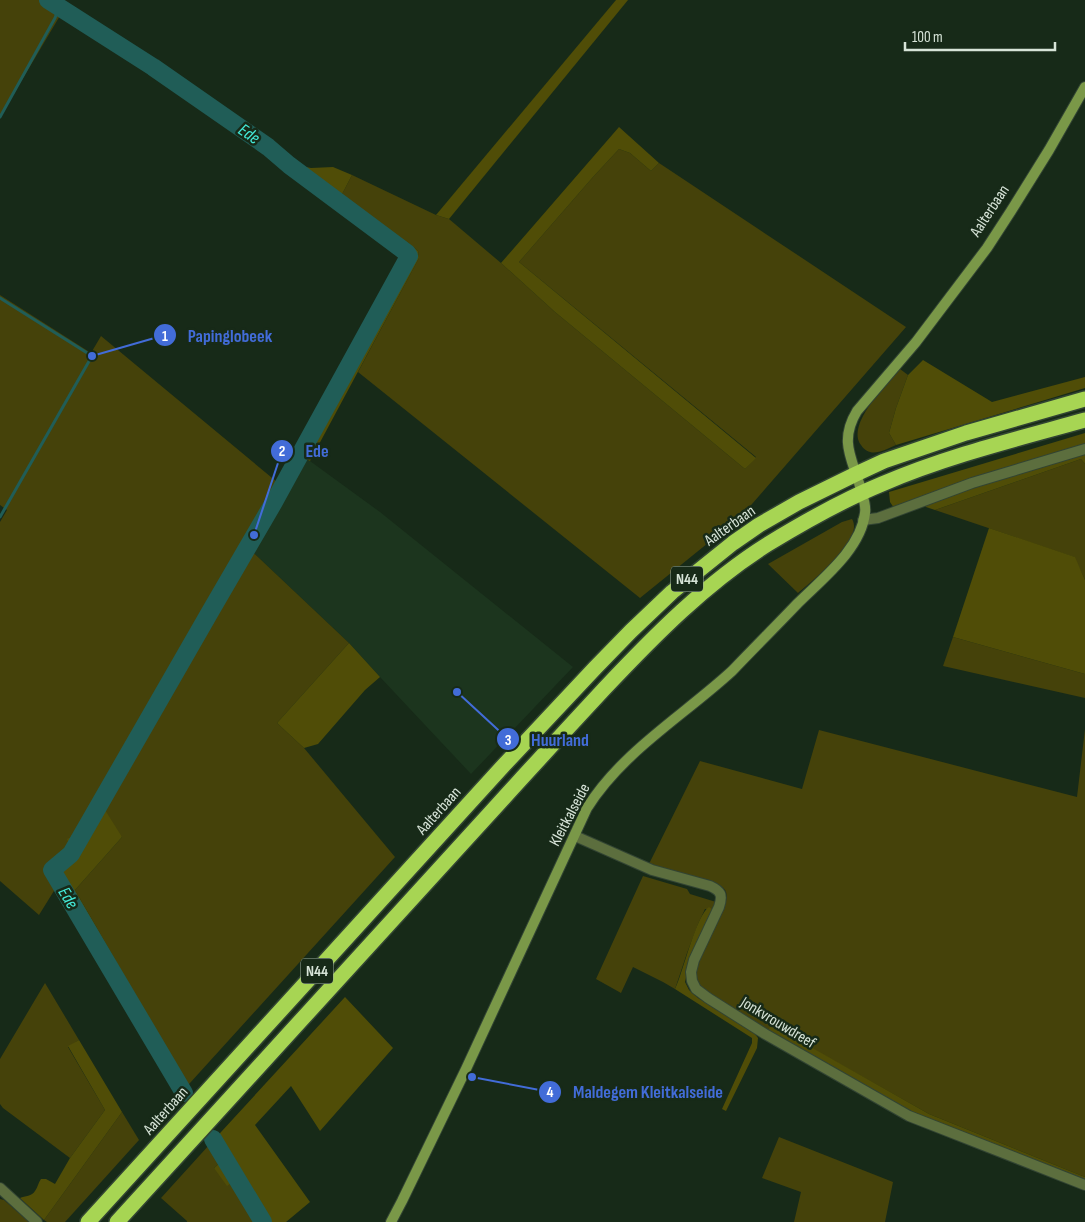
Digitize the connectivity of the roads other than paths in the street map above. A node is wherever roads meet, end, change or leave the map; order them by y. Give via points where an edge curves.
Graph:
1 (1085, 86) edge
2 (1085, 399) edge
3 (1085, 420) edge
4 (1085, 449) edge
5 (856, 474) junction
6 (862, 493) junction
7 (863, 520) junction
8 (575, 836) junction
9 (1085, 1185) edge
10 (1, 1190) edge
11 (37, 1222) edge
12 (88, 1222) edge
13 (117, 1222) edge
14 (390, 1222) edge

1 - 5 street, Aalterbaan via 987,248 850,422 848,444
2 - 5 highway, N44 via 966,433
3 - 6 highway, N44 via 927,467
4 - 7 street via 972,483 878,518
5 - 6 street, Aalterbaan
5 - 12 highway, Aalterbaan / N44 via 799,502 733,543 672,592 631,631 504,765
6 - 7 street, Kleitkalseide via 866,510
6 - 13 highway, N44 via 768,544 731,570 638,653
7 - 8 street, Kleitkalseide via 853,544 837,565 732,671 638,749 606,781
8 - 9 street, Jonkvrouwdreef via 652,870 717,889 721,900 691,972 696,989 708,998 909,1116
8 - 14 street, Kleitkalseide via 462,1078
10 - 11 street

